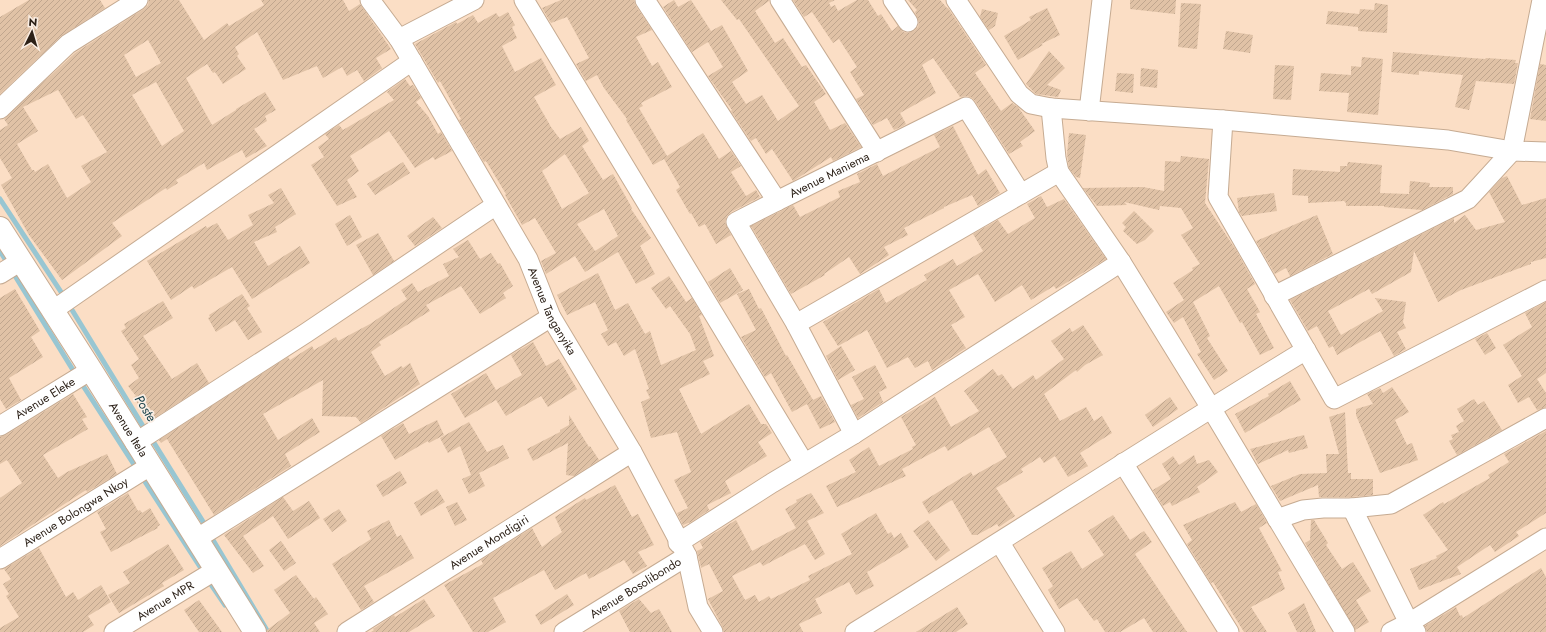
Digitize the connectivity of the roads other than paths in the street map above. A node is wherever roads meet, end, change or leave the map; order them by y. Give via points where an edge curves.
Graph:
1 (138, 0) edge
2 (370, 0) edge
3 (474, 0) edge
4 (524, 0) edge
5 (645, 0) edge
6 (780, 0) edge
7 (893, 0) edge
8 (956, 0) edge
9 (1102, 0) edge
10 (1542, 0) edge
11 (908, 22) dead end
12 (399, 39) junction
13 (412, 61) junction
14 (1051, 108) junction
15 (0, 109) edge
16 (1089, 111) junction
17 (1223, 120) junction
18 (1512, 151) junction
19 (876, 152) junction
20 (1546, 152) edge
21 (1059, 172) junction
22 (1021, 194) junction
23 (777, 201) junction
24 (496, 205) junction
25 (0, 228) edge
26 (21, 261) junction
27 (1121, 262) junction
28 (0, 274) edge
29 (1546, 290) edge
30 (1274, 296) junction
31 (52, 310) junction
32 (551, 317) junction
33 (796, 324) junction
34 (1306, 350) junction
35 (91, 370) junction
36 (1211, 408) junction
37 (1546, 418) edge
38 (0, 426) edge
39 (854, 434) junction
40 (135, 443) junction
41 (632, 452) junction
42 (804, 463) junction
43 (1123, 463) junction
44 (150, 466) junction
45 (1352, 508) junction
46 (1277, 519) junction
47 (1546, 538) edge
48 (196, 539) junction
49 (1000, 542) junction
50 (682, 549) junction
51 (0, 559) edge
52 (216, 570) junction
53 (1413, 627) edge
54 (114, 632) edge
55 (255, 632) edge
56 (347, 632) edge
57 (564, 632) edge
58 (713, 632) edge
59 (855, 632) edge
60 (1055, 632) edge
61 (1229, 632) edge
62 (1345, 632) edge
63 (1391, 632) edge

1 - 15 street via 68,44
2 - 12 street, Avenue Tanganyika
3 - 12 street
4 - 42 street
5 - 23 street, Avenue Maniema
6 - 19 street
7 - 11 street
8 - 14 street via 1019,94 1031,104
9 - 16 street
10 - 18 street
12 - 13 street, Avenue Tanganyika
13 - 24 street, Avenue Tanganyika
13 - 31 street
14 - 16 street
14 - 21 street
16 - 17 street
17 - 18 street via 1448,140
17 - 30 street via 1218,197
18 - 20 street
18 - 30 street via 1468,199
19 - 22 street, Avenue Maniema via 966,108
19 - 23 street, Avenue Maniema
21 - 22 street
21 - 27 street
22 - 33 street
23 - 33 street via 736,222
24 - 32 street, Avenue Tanganyika via 528,259
24 - 40 street via 306,333
25 - 26 street, Avenue Itela
26 - 28 street
26 - 31 street, Avenue Itela
27 - 36 street
27 - 39 street, Avenue Bosolibondo
29 - 34 street via 1334,399
30 - 34 street
31 - 35 street, Avenue Itela
32 - 41 street, Avenue Tanganyika
32 - 48 street
33 - 39 street
34 - 36 street
35 - 38 street, Avenue Eleke
35 - 40 street, Avenue Itela
36 - 43 street
36 - 46 street
37 - 45 street via 1391,504
39 - 42 street, Avenue Bosolibondo
40 - 44 street, Avenue Itela
41 - 50 street, Avenue Tanganyika
41 - 56 street, Avenue Mondigiri
42 - 50 street, Avenue Bosolibondo
43 - 49 street
43 - 61 street
44 - 48 street, Avenue Itela
44 - 51 street, Avenue Bolongwa Nkoy
45 - 46 street via 1303,510
45 - 53 street
46 - 62 street
47 - 53 street
48 - 52 street, Avenue Itela
49 - 59 street
49 - 60 street
50 - 57 street, Avenue Bosolibondo
50 - 58 street, Avenue Tanganyika via 698,607
52 - 54 street, Avenue MPR
52 - 55 street, Avenue Itela
53 - 63 street

